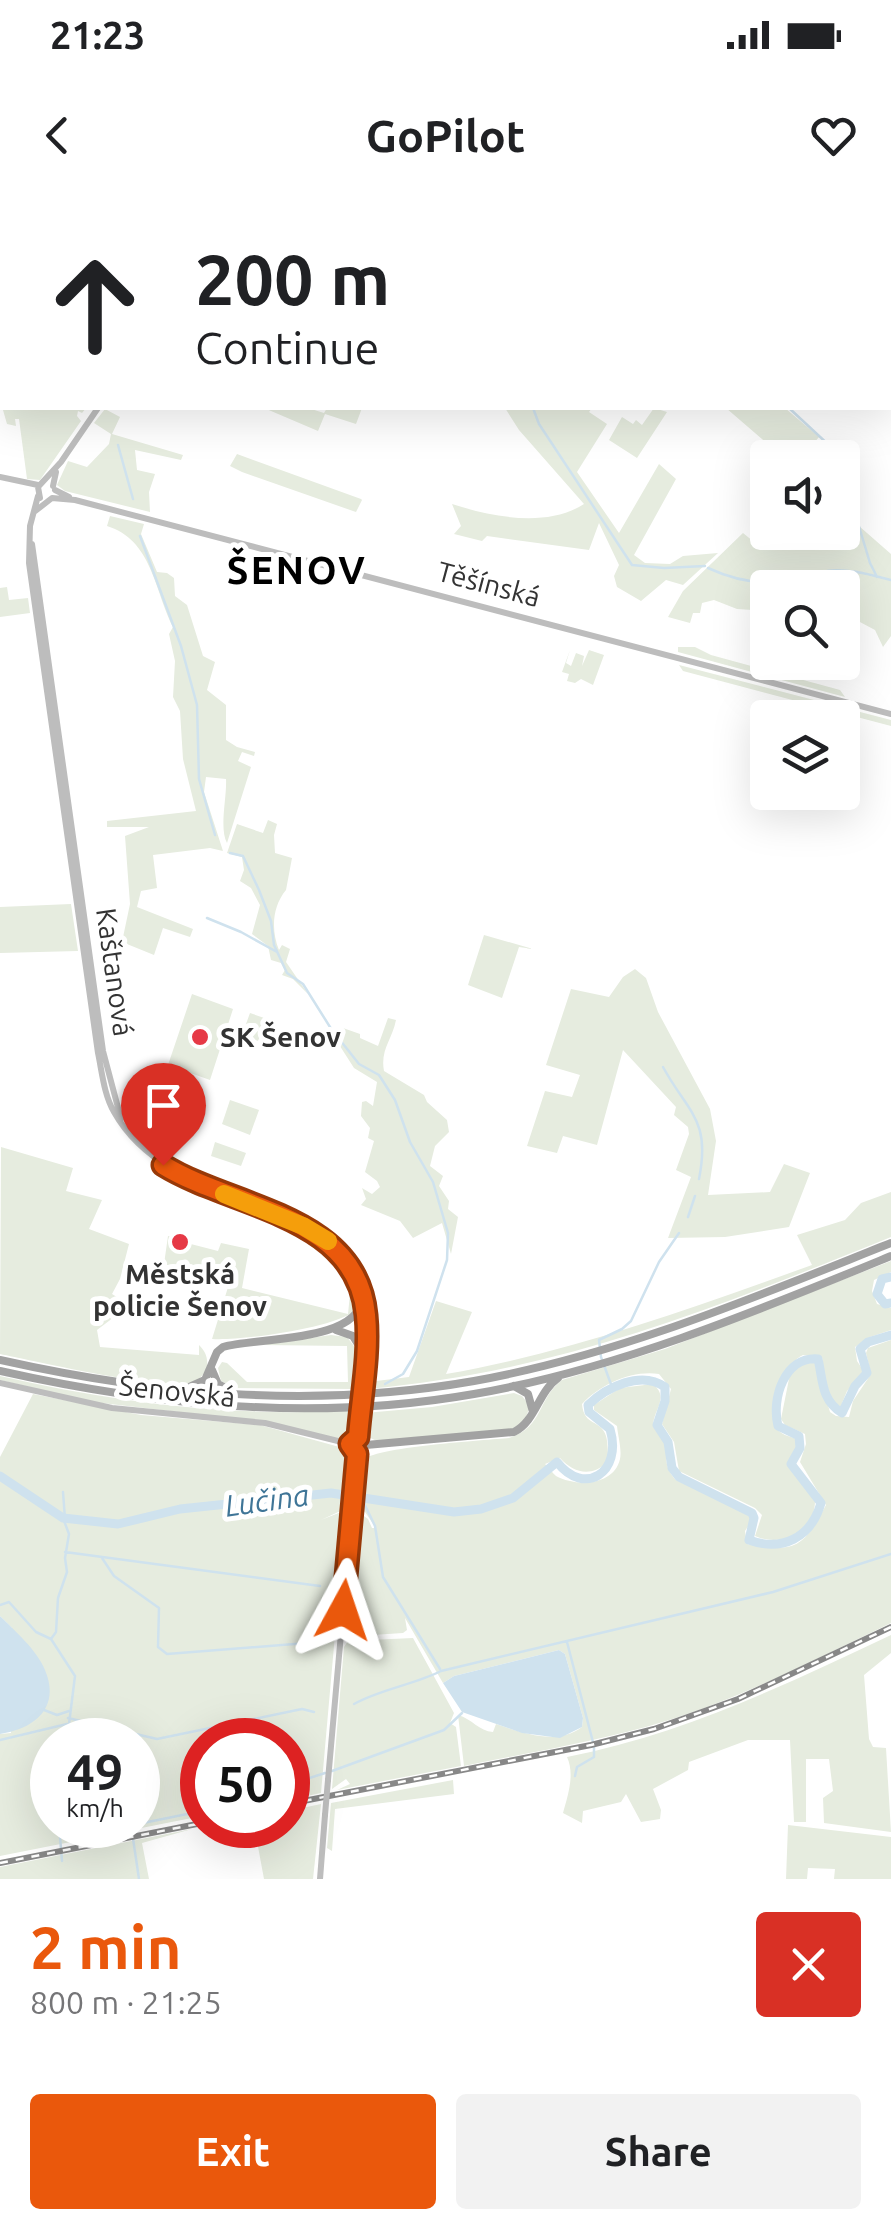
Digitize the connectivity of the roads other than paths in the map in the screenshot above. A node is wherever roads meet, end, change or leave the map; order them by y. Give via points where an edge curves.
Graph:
1 (97, 410) edge
2 (0, 477) edge
3 (45, 491) junction
4 (891, 714) edge
5 (891, 1243) edge
6 (891, 1256) edge
7 (363, 1298) junction
8 (331, 1330) junction
9 (365, 1354) junction
10 (0, 1360) edge
11 (211, 1368) junction
12 (578, 1370) junction
13 (0, 1371) edge
14 (0, 1383) edge
15 (161, 1389) junction
16 (499, 1389) junction
17 (260, 1396) junction
18 (533, 1412) junction
19 (358, 1437) junction
20 (350, 1444) junction
21 (366, 1445) junction
22 (357, 1452) junction
23 (320, 1879) edge

1 - 3 main road, Kaštanová
2 - 3 main road, Těšínská
3 - 4 main road, Těšínská
3 - 7 main road, Kaštanová via 33,513 30,563 98,1053 115,1115 150,1155 178,1174 324,1238 352,1268
5 - 17 highway via 658,1333 540,1367 428,1388
6 - 12 highway
7 - 8 highway via 354,1320
7 - 9 main road
8 - 9 highway via 353,1336
8 - 11 highway via 226,1346
9 - 19 main road, bridge
10 - 15 highway
11 - 15 highway via 194,1387
11 - 17 highway via 222,1388
12 - 16 highway
12 - 18 highway via 551,1383
13 - 16 highway via 139,1398 256,1408 398,1403
14 - 20 main road, Šenovská via 112,1408 265,1423
15 - 17 highway
16 - 18 highway via 524,1390
18 - 21 highway via 510,1434
19 - 20 main road
19 - 21 main road
20 - 22 main road
21 - 22 main road
22 - 23 main road, bridge

